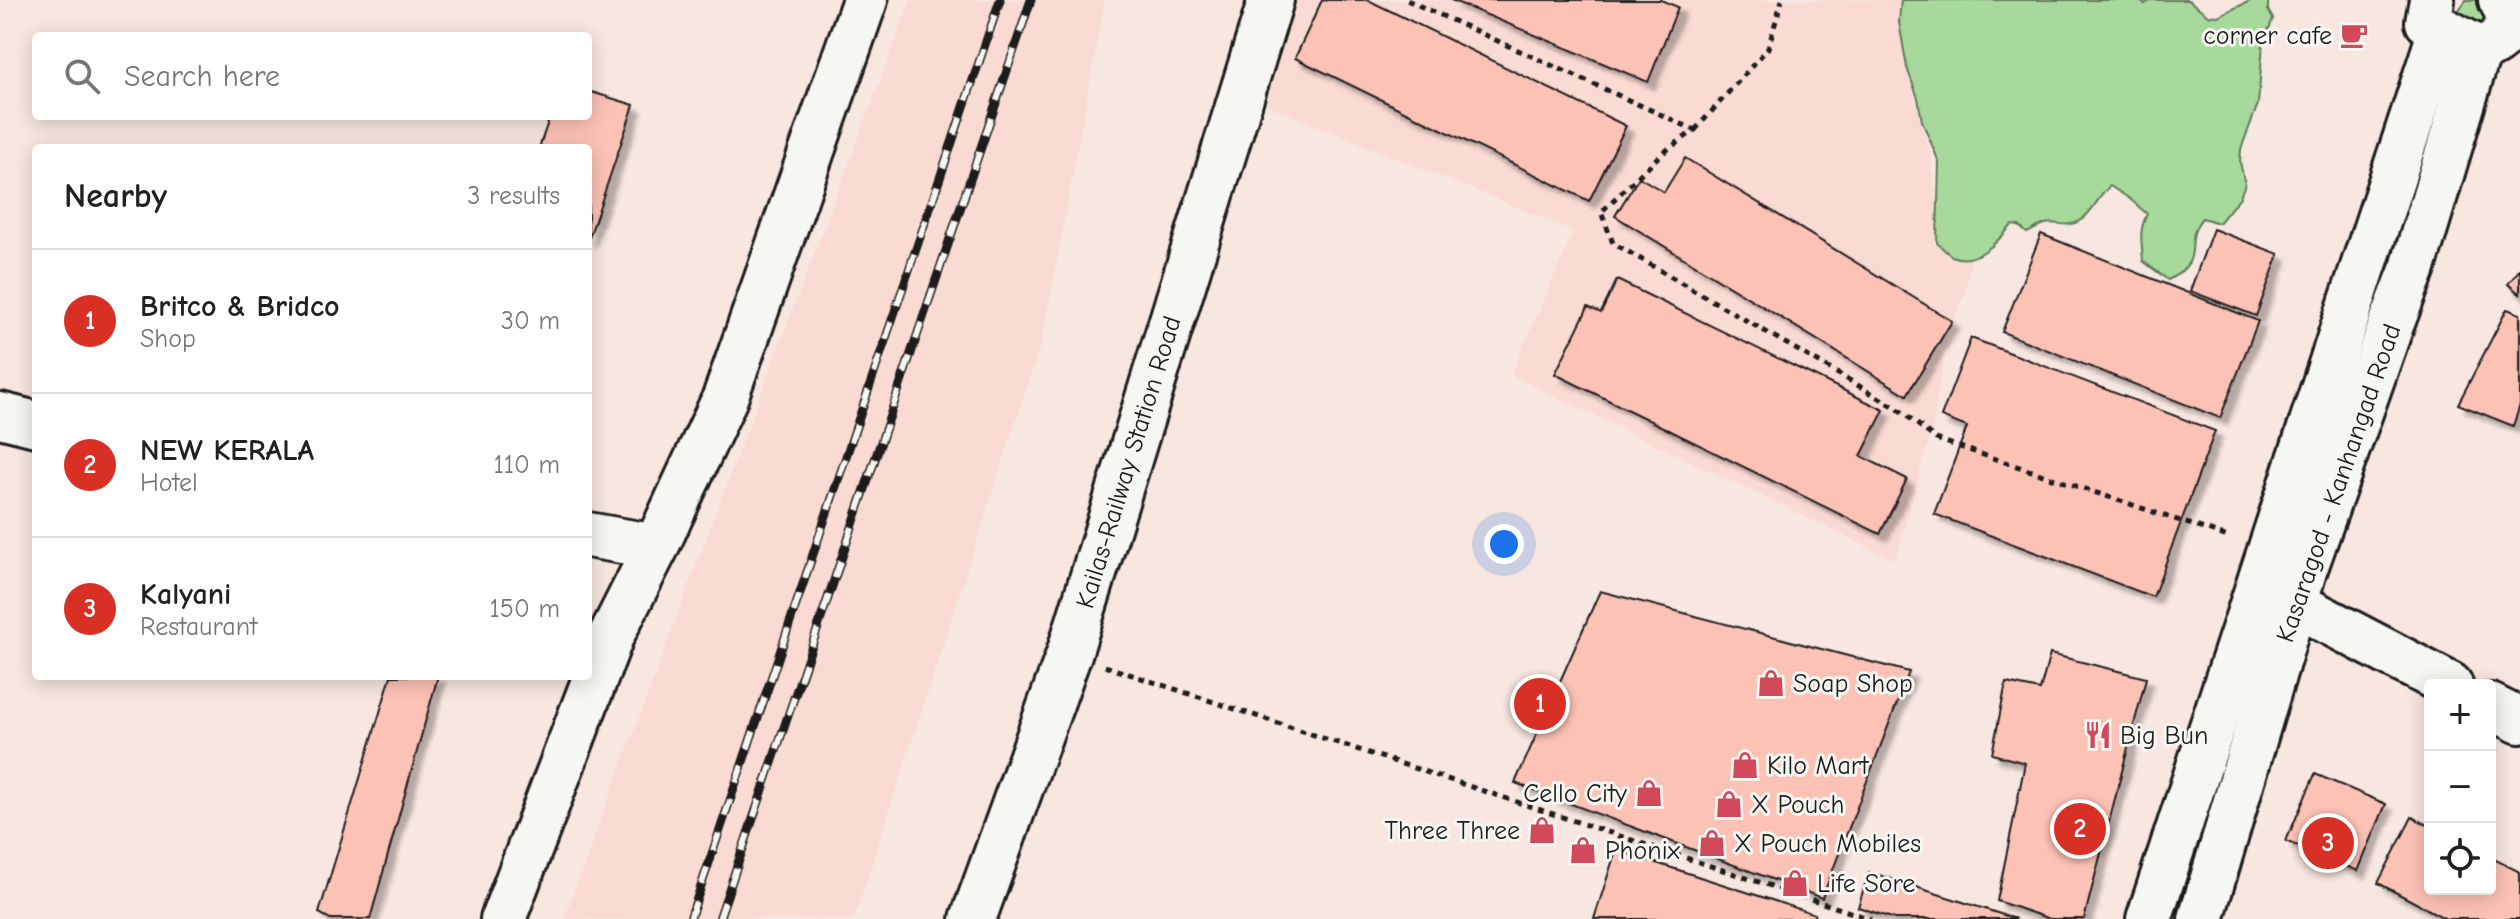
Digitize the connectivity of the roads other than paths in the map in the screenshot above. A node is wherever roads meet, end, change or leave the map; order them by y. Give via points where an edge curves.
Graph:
1 (865, 0) edge
2 (1271, 0) edge
3 (2436, 15) edge
4 (2501, 30) edge
5 (0, 415) edge
6 (32, 423) edge
7 (592, 536) edge
8 (656, 547) junction
9 (2295, 604) junction
10 (2439, 679) edge
11 (2496, 709) edge
12 (2520, 721) edge
13 (503, 919) edge
14 (973, 919) edge
15 (2149, 919) edge
16 (2201, 919) edge

1 - 8 street via 725,398
2 - 14 street, Kailas-Railway Station Road via 1069,654
3 - 4 street
3 - 15 street
4 - 9 street, Kasaragod - Kanhangad Road via 2375,368
5 - 6 street
7 - 8 street
8 - 13 street via 612,634
9 - 10 street
9 - 16 street, Kasaragod - Kanhangad Road
11 - 12 street

